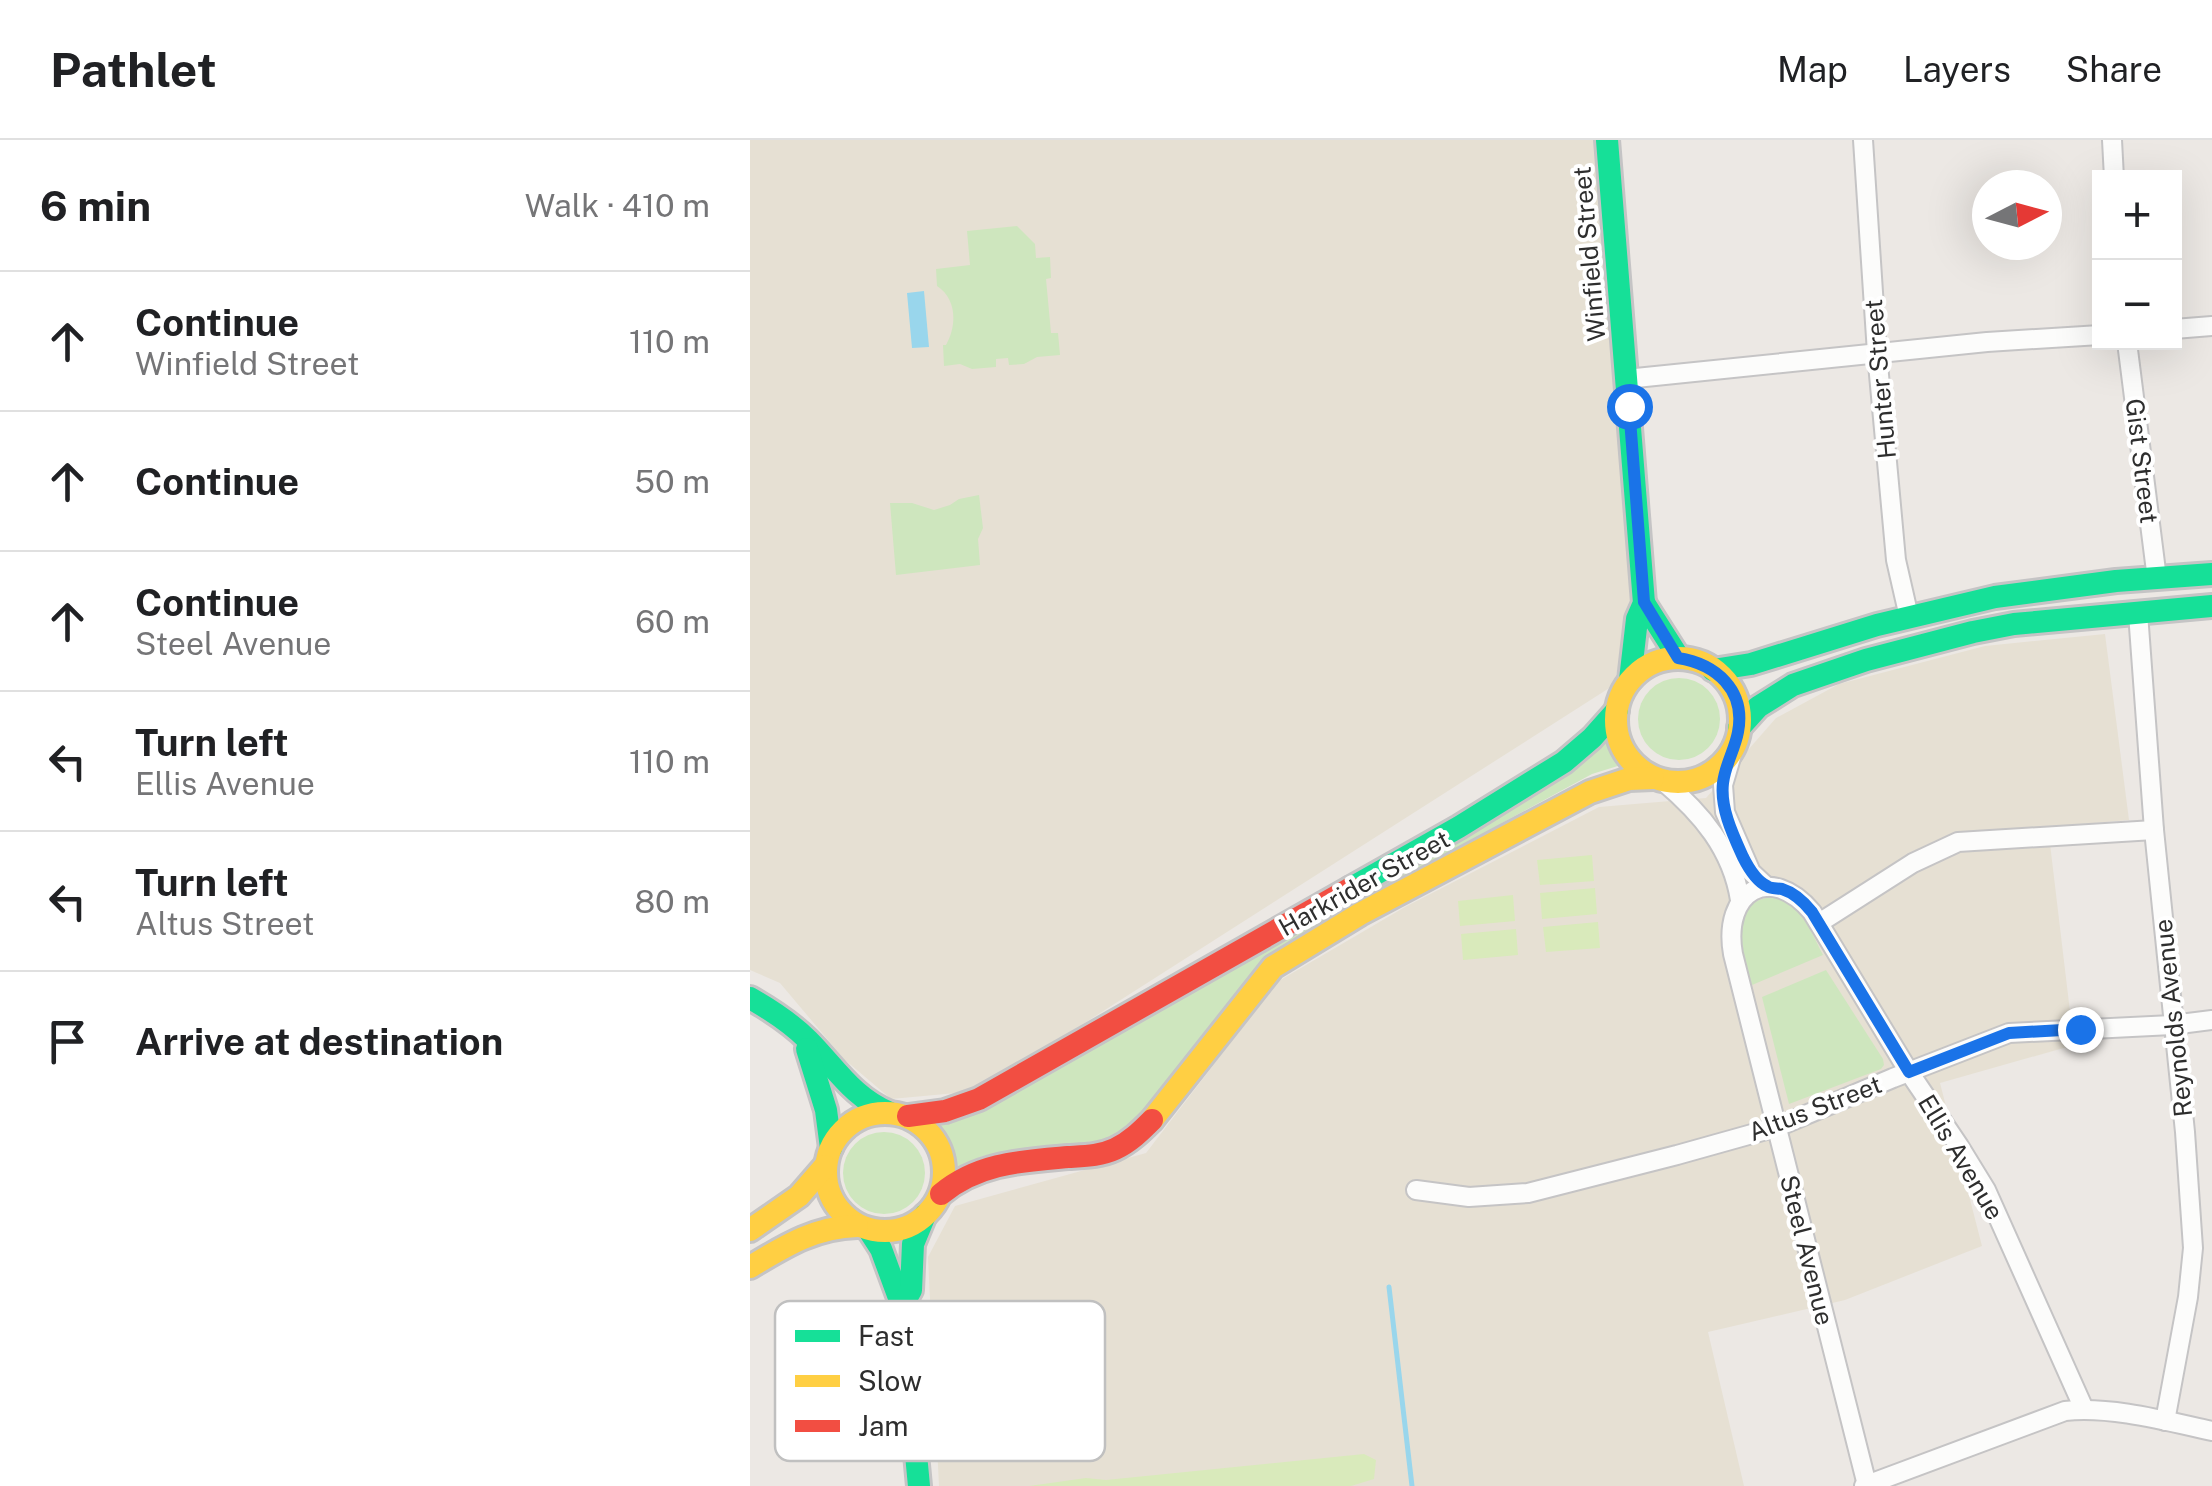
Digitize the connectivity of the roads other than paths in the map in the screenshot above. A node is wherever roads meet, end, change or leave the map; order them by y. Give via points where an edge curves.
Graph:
1 (1607, 140) edge
2 (1862, 140) edge
3 (2112, 140) edge
4 (2114, 170) edge
5 (2212, 326) edge
6 (2182, 328) edge
7 (2092, 335) edge
8 (2128, 350) edge
9 (1877, 353) junction
10 (1626, 379) junction
11 (2212, 574) edge
12 (2157, 578) junction
13 (1644, 602) junction
14 (2212, 606) edge
15 (2138, 613) junction
16 (1910, 617) junction
17 (1678, 658) junction
18 (1713, 670) junction
19 (1630, 680) junction
20 (1617, 710) junction
21 (1737, 736) junction
22 (1658, 779) junction
23 (2154, 830) junction
24 (1767, 887) junction
25 (1740, 900) junction
26 (1819, 923) junction
27 (750, 998) edge
28 (2212, 1020) edge
29 (2172, 1025) junction
30 (803, 1035) junction
31 (1909, 1072) junction
32 (899, 1114) junction
33 (1777, 1126) junction
34 (828, 1157) junction
35 (1416, 1190) dead end
36 (941, 1194) junction
37 (925, 1215) junction
38 (864, 1228) junction
39 (750, 1230) edge
40 (750, 1267) edge
41 (899, 1301) edge
42 (905, 1301) edge
43 (2084, 1409) junction
44 (2165, 1421) junction
45 (2212, 1430) edge
46 (917, 1461) edge
47 (1865, 1485) edge
48 (919, 1486) edge

1 - 10 main road, Winfield Street
2 - 9 street, Hunter Street
3 - 4 street
5 - 6 street
7 - 9 street
8 - 12 street, Gist Street
9 - 10 street
9 - 16 street, Hunter Street via 1896,560
10 - 13 main road, Winfield Street
11 - 12 main road
12 - 16 main road via 2003,596
13 - 17 main road, Winfield Street
13 - 19 main road, Winfield Street
14 - 15 main road
15 - 21 main road via 2006,625 1866,660 1793,685 1758,707
15 - 23 street, Reynolds Avenue
16 - 18 main road
17 - 18 main road
17 - 19 main road via 1659,661
18 - 21 main road via 1733,692
19 - 20 main road
20 - 22 main road via 1628,757
20 - 32 main road, Harkrider Street via 1564,762 979,1099 944,1112
21 - 22 main road via 1712,772 1696,780
21 - 24 street via 1722,785 1726,812 1744,860
22 - 25 street, Steel Avenue via 1714,833
22 - 36 main road, Harkrider Street via 1629,778 1590,792 1273,967 1150,1125 1113,1150 984,1168
23 - 26 street via 1958,842
23 - 29 street, Reynolds Avenue
24 - 25 street
24 - 26 street, Ellis Avenue via 1796,896
25 - 33 street, Steel Avenue via 1732,945
26 - 31 street, Ellis Avenue
27 - 30 main road
28 - 29 street, Altus Street
29 - 31 street, Altus Street via 2009,1033
29 - 44 street, Reynolds Avenue via 2193,1248
30 - 32 main road via 864,1100
30 - 34 main road via 824,1096
31 - 33 street, Altus Street
31 - 43 street, Ellis Avenue via 1986,1190
32 - 34 main road via 854,1122
32 - 36 main road via 930,1132 941,1153
33 - 35 street, Altus Street via 1528,1193
33 - 47 street, Steel Avenue
34 - 38 main road via 831,1197
34 - 39 main road via 799,1196
36 - 37 main road
37 - 38 main road via 895,1231
37 - 42 main road via 913,1244
38 - 40 main road via 826,1226
38 - 41 main road via 885,1253
43 - 44 street
43 - 47 street
44 - 45 street
46 - 48 main road

